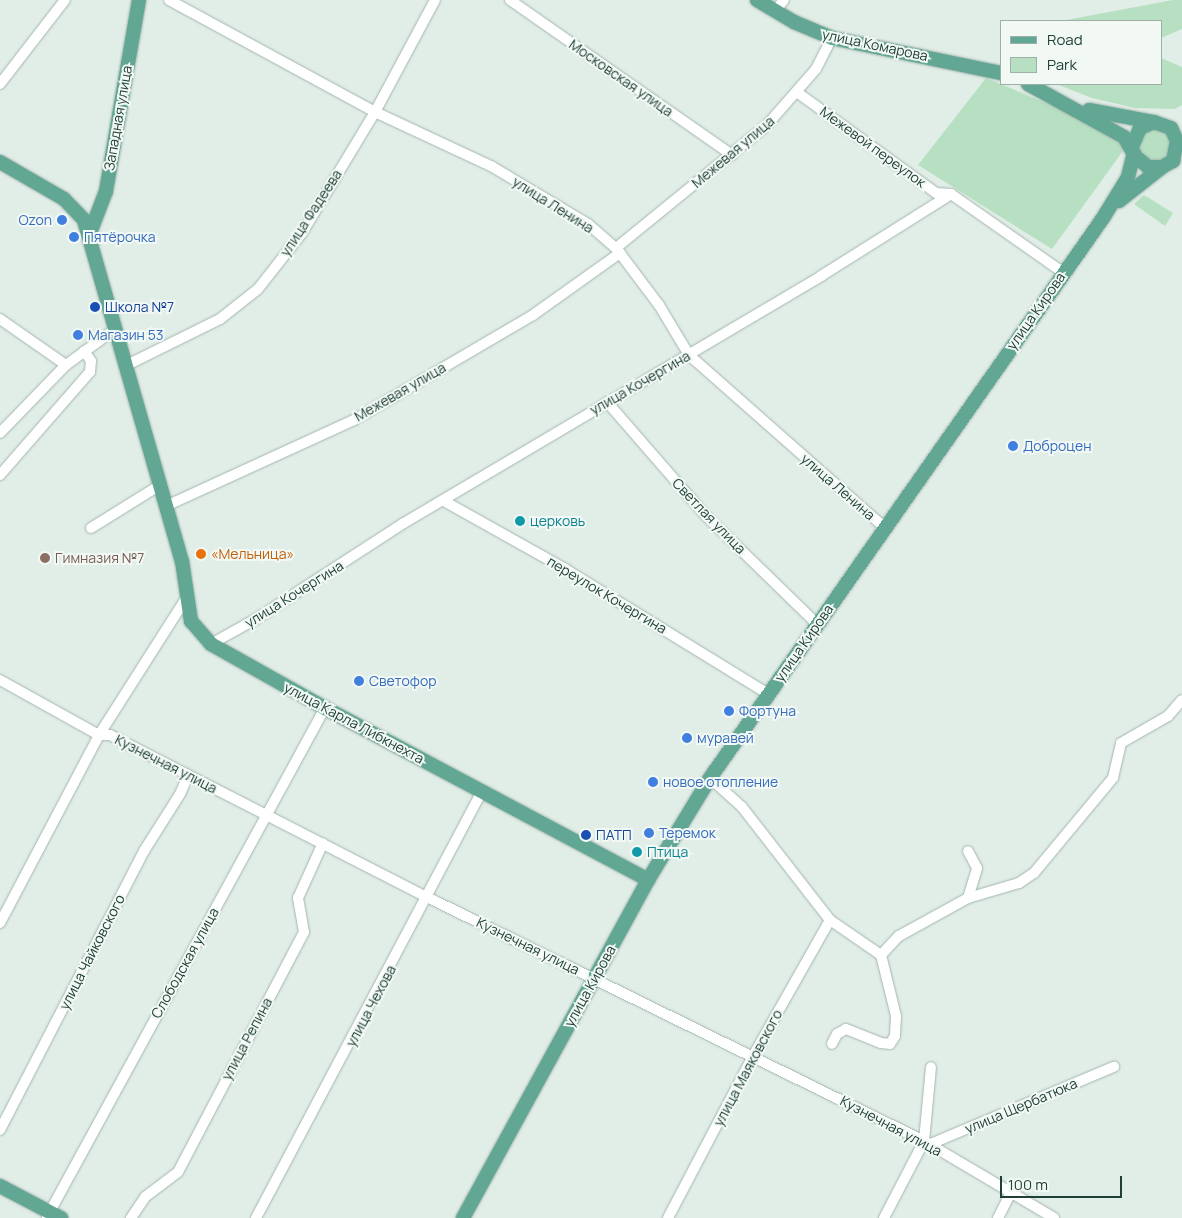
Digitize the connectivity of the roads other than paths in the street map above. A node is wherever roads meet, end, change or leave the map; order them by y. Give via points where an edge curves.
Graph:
1 (65, 0) edge
2 (139, 0) edge
3 (169, 0) edge
4 (435, 0) edge
5 (510, 0) edge
6 (757, 0) edge
7 (784, 0) edge
8 (775, 11) junction
9 (832, 38) junction
10 (1000, 72) edge
11 (0, 84) edge
12 (1030, 85) edge
13 (798, 93) junction
14 (1062, 101) junction
15 (375, 112) junction
16 (1156, 122) junction
17 (1182, 123) edge
18 (1133, 150) junction
19 (732, 155) junction
20 (1172, 161) edge
21 (0, 162) edge
22 (950, 194) junction
23 (1103, 218) junction
24 (90, 234) junction
25 (618, 251) junction
26 (1064, 273) junction
27 (0, 320) edge
28 (114, 330) junction
29 (84, 351) junction
30 (689, 355) junction
31 (66, 365) junction
32 (126, 366) junction
33 (606, 402) junction
34 (0, 433) edge
35 (0, 475) edge
36 (160, 485) junction
37 (444, 501) junction
38 (166, 506) junction
39 (884, 526) junction
40 (91, 528) dead end
41 (186, 597) junction
42 (817, 624) junction
43 (211, 644) junction
44 (0, 680) edge
45 (768, 694) junction
46 (1182, 700) edge
47 (324, 708) junction
48 (99, 735) junction
49 (188, 776) junction
50 (710, 778) junction
51 (482, 792) junction
52 (267, 814) junction
53 (323, 843) junction
54 (968, 851) dead end
55 (648, 880) junction
56 (429, 898) junction
57 (968, 898) junction
58 (830, 920) junction
59 (0, 923) edge
60 (881, 954) junction
61 (595, 978) junction
62 (832, 1044) dead end
63 (753, 1056) junction
64 (931, 1067) dead end
65 (1114, 1067) dead end
66 (0, 1130) edge
67 (926, 1143) junction
68 (0, 1186) edge
69 (1011, 1193) junction
70 (52, 1216) edge
71 (131, 1218) edge
72 (256, 1218) edge
73 (463, 1218) edge
74 (668, 1218) edge
75 (884, 1218) edge
76 (998, 1218) edge
77 (1054, 1218) edge

1 - 11 street
2 - 24 main road, Западная улица via 106,192
3 - 15 street, улица Ленина
4 - 15 street, улица Фадеева
5 - 19 street, Московская улица
6 - 8 main road, улица Комарова
7 - 8 street
8 - 9 main road, улица Комарова
9 - 10 main road, улица Комарова
9 - 13 street, Межевая улица via 816,70
12 - 14 main road
13 - 19 street, Межевая улица
13 - 22 street, Межевой переулок via 936,193
14 - 16 main road via 1095,112
14 - 18 main road via 1124,137
15 - 25 street, улица Ленина via 491,166 533,190 588,224
15 - 32 street, улица Фадеева via 302,233 258,289 220,319
16 - 17 main road
16 - 18 main road via 1140,128
16 - 20 main road via 1171,128 1178,140
18 - 20 main road via 1148,166
18 - 23 main road via 1128,177
19 - 25 street, Межевая улица
20 - 23 main road via 1126,194
21 - 24 main road, улица Карла Либкнехта via 72,206 84,220
22 - 26 street
22 - 30 street, улица Кочергина
23 - 26 main road, улица Кирова
24 - 28 main road, улица Карла Либкнехта
25 - 30 street, улица Ленина via 659,305
25 - 38 street, Межевая улица via 533,315 354,420
26 - 39 main road, улица Кирова
27 - 31 street
28 - 29 street
28 - 32 main road, улица Карла Либкнехта
29 - 31 street
29 - 35 street via 91,361 90,372
30 - 33 street, улица Кочергина
30 - 39 street, улица Ленина
31 - 34 street
32 - 36 main road, улица Карла Либкнехта
33 - 37 street, улица Кочергина
33 - 42 street, Светлая улица via 707,517
36 - 38 main road, улица Карла Либкнехта
36 - 40 street
37 - 43 street, улица Кочергина
37 - 45 street, переулок Кочергина via 565,569
38 - 41 main road, улица Карла Либкнехта via 182,561
39 - 42 main road, улица Кирова
41 - 43 main road, улица Карла Либкнехта via 191,621
41 - 48 street
42 - 45 main road, улица Кирова
43 - 47 main road, улица Карла Либкнехта
44 - 48 street, Кузнечная улица
45 - 50 main road, улица Кирова
46 - 57 street via 1168,716 1121,743 1114,778 1034,873 1019,883
47 - 51 main road, улица Карла Либкнехта
47 - 52 street, Слободская улица
48 - 49 street, Кузнечная улица via 110,735
48 - 59 street
49 - 52 street, Кузнечная улица
49 - 66 street, улица Чайковского via 144,852
50 - 55 main road, улица Кирова
50 - 58 street via 742,807
51 - 55 main road, улица Карла Либкнехта
51 - 56 street, улица Чехова
52 - 53 street, Кузнечная улица
52 - 70 street, Слободская улица
53 - 56 street, Кузнечная улица
53 - 71 street, улица Репина via 298,898 304,932 178,1172 145,1197
54 - 57 street via 977,868
55 - 61 main road, улица Кирова
56 - 61 street, Кузнечная улица
56 - 72 street, улица Чехова
57 - 60 street via 899,936
58 - 60 street
58 - 63 street, улица Маяковского
60 - 62 street via 896,1016 895,1036 890,1044 880,1043 846,1029
61 - 63 street, Кузнечная улица
61 - 73 main road, улица Кирова
63 - 67 street, Кузнечная улица
63 - 74 street, улица Маяковского
64 - 67 street
65 - 67 street, улица Щербатюка
67 - 69 street, Кузнечная улица
67 - 75 street
68 - 70 main road
69 - 76 street
69 - 77 street, Кузнечная улица

